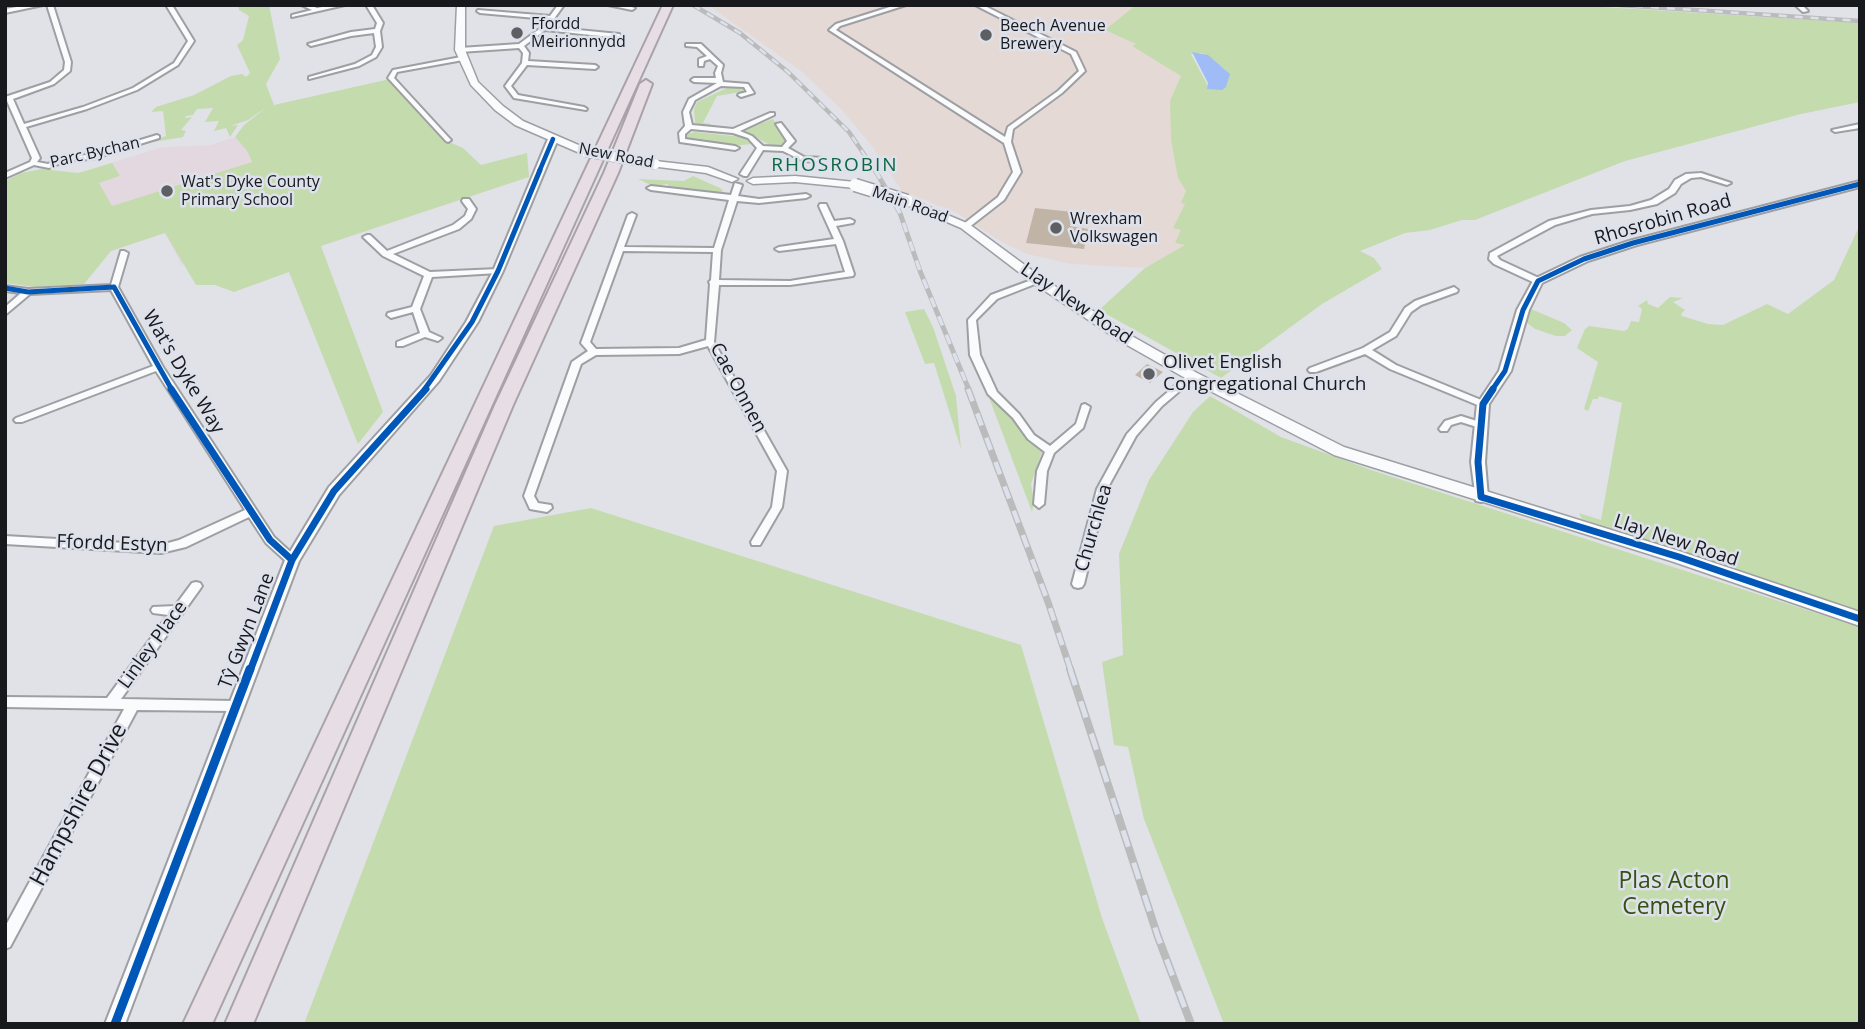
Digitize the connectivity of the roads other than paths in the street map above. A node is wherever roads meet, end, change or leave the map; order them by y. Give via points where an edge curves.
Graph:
1 (40, 5) edge
2 (50, 5) edge
3 (169, 5) edge
4 (304, 5) edge
5 (342, 5) edge
6 (369, 5) edge
7 (461, 5) edge
8 (561, 5) edge
9 (611, 5) edge
10 (903, 5) edge
11 (978, 5) edge
12 (1798, 5) edge
13 (674, 7) edge
14 (632, 8) dead end
15 (317, 10) junction
16 (5, 11) edge
17 (1805, 11) dead end
18 (485, 14) dead end
19 (294, 16) dead end
20 (551, 18) junction
21 (544, 28) junction
22 (377, 32) junction
23 (613, 37) dead end
24 (311, 44) dead end
25 (688, 45) dead end
26 (521, 46) junction
27 (461, 54) junction
28 (712, 57) junction
29 (524, 63) junction
30 (701, 65) dead end
31 (595, 67) dead end
32 (311, 78) dead end
33 (694, 80) dead end
34 (719, 82) junction
35 (741, 95) dead end
36 (7, 98) edge
37 (584, 109) dead end
38 (772, 114) dead end
39 (779, 124) dead end
40 (23, 126) junction
41 (1860, 126) edge
42 (689, 127) junction
43 (1847, 128) junction
44 (1835, 130) dead end
45 (734, 131) junction
46 (1860, 135) edge
47 (157, 137) dead end
48 (553, 139) junction
49 (448, 140) dead end
50 (1007, 142) junction
51 (735, 148) dead end
52 (761, 148) junction
53 (784, 149) junction
54 (34, 160) junction
55 (821, 160) dead end
56 (5, 176) edge
57 (742, 180) junction
58 (1727, 183) dead end
59 (1860, 184) edge
60 (855, 185) joint
61 (651, 188) dead end
62 (806, 196) dead end
63 (734, 199) junction
64 (466, 201) dead end
65 (823, 206) dead end
66 (632, 215) dead end
67 (850, 221) dead end
68 (831, 223) junction
69 (965, 226) junction
70 (367, 237) dead end
71 (839, 241) junction
72 (620, 249) junction
73 (779, 249) dead end
74 (717, 250) junction
75 (124, 253) dead end
76 (386, 254) junction
77 (498, 271) junction
78 (429, 275) junction
79 (1037, 280) junction
80 (1538, 281) junction
81 (713, 282) junction
82 (114, 287) junction
83 (5, 288) edge
84 (1454, 290) dead end
85 (28, 292) junction
86 (416, 309) junction
87 (5, 312) edge
88 (391, 314) dead end
89 (425, 334) junction
90 (438, 338) dead end
91 (710, 342) junction
92 (400, 344) dead end
93 (1366, 350) junction
94 (594, 352) junction
95 (158, 367) junction
96 (1313, 370) dead end
97 (1192, 376) junction
98 (1483, 404) junction
99 (1085, 407) dead end
100 (19, 420) dead end
101 (1480, 425) junction
102 (1444, 429) dead end
103 (1050, 451) junction
104 (1481, 497) junction
105 (1039, 504) dead end
106 (547, 509) dead end
107 (252, 511) junction
108 (5, 540) edge
109 (756, 542) dead end
110 (292, 560) junction
111 (1078, 584) dead end
112 (196, 586) dead end
113 (157, 610) dead end
114 (177, 611) junction
115 (1860, 619) edge
116 (5, 702) edge
117 (110, 704) junction
118 (133, 705) junction
119 (235, 706) junction
120 (5, 942) edge
121 (115, 1024) edge
122 (197, 1024) edge
123 (239, 1024) edge

1 - 16 street
2 - 36 street via 67,71 52,83
3 - 40 street via 191,41 176,64 135,89
4 - 15 street
5 - 15 street
6 - 22 street via 380,23
7 - 27 main road
8 - 20 street
9 - 14 street
10 - 50 street via 832,30
11 - 50 street via 1074,53 1082,71 1010,128
12 - 17 street
13 - 122 highway
13 - 123 highway via 611,173 504,405
15 - 19 street
18 - 20 street
20 - 21 street
21 - 23 street
21 - 26 street
22 - 24 street
22 - 32 street via 379,47 370,59
25 - 28 street via 700,42
26 - 27 street
26 - 29 street via 526,53
27 - 48 main road, New Road via 474,83 499,108
27 - 49 street via 395,72 391,78
28 - 30 street via 701,60
28 - 34 street via 721,66
29 - 31 street
29 - 37 street via 508,86 516,97
33 - 34 street
34 - 35 street via 742,84 753,94
34 - 42 street via 692,99 686,112
36 - 40 street
38 - 45 street
39 - 53 street via 791,141
40 - 54 street
41 - 43 street
42 - 45 street
42 - 51 street via 679,142
43 - 44 street
43 - 46 street
45 - 52 street
47 - 54 street, Parc Bychan via 49,166
48 - 57 main road, New Road, bridge via 586,152 708,170
48 - 77 street, Tŷ Gwyn Lane
50 - 69 street via 1017,172 1001,198
52 - 53 street
52 - 57 street, Cae Onnen
53 - 55 street via 803,159
54 - 56 street
57 - 60 main road, New Road
57 - 63 street, Cae Onnen
58 - 80 street via 1689,176 1654,202 1552,223 1493,255 1497,262
59 - 80 street, Rhosrobin Road via 1633,243
60 - 69 main road, Main Road, bridge
61 - 63 street via 664,186
62 - 63 street
63 - 74 street, Cae Onnen
64 - 76 street via 472,209 456,227
65 - 68 street
66 - 72 street
67 - 68 street
68 - 71 street
69 - 79 main road, Llay New Road
70 - 76 street
71 - 73 street
71 - 81 street via 850,274 790,283
72 - 74 street
72 - 94 street via 585,343
74 - 81 street, Cae Onnen
75 - 82 street
76 - 78 street
77 - 78 street
77 - 110 street, Tŷ Gwyn Lane via 472,323 435,379 334,491
78 - 86 street
79 - 97 main road, Llay New Road
79 - 103 street via 994,297 972,320 975,355 993,394 1031,437
80 - 98 street via 1523,310 1505,371
81 - 91 street, Cae Onnen
82 - 85 street
82 - 95 street, Wat's Dyke Way
83 - 85 street
84 - 93 street via 1418,303 1393,334
85 - 87 street
86 - 88 street
86 - 89 street
89 - 90 street
89 - 92 street
91 - 94 street via 679,351
91 - 109 street, Cae Onnen via 782,471 778,507
93 - 96 street
93 - 98 street via 1393,367
94 - 106 street via 576,362 529,496 534,506
95 - 100 street
95 - 107 street, Wat's Dyke Way
97 - 104 main road, Llay New Road via 1339,451
97 - 111 street, Churchlea via 1132,434 1102,489
98 - 101 street
99 - 103 street via 1080,426
101 - 102 street via 1461,419
101 - 104 street
103 - 105 street via 1042,471
104 - 115 main road, Llay New Road
107 - 108 street, Ffordd Estyn via 161,549
107 - 110 street, Wat's Dyke Way via 270,540
110 - 119 street, Tŷ Gwyn Lane
112 - 114 street, Linley Place
113 - 114 street
114 - 117 street, Linley Place
116 - 117 street
117 - 118 street
118 - 119 street
118 - 120 street, Hampshire Drive
119 - 121 street, Tŷ Gwyn Lane

